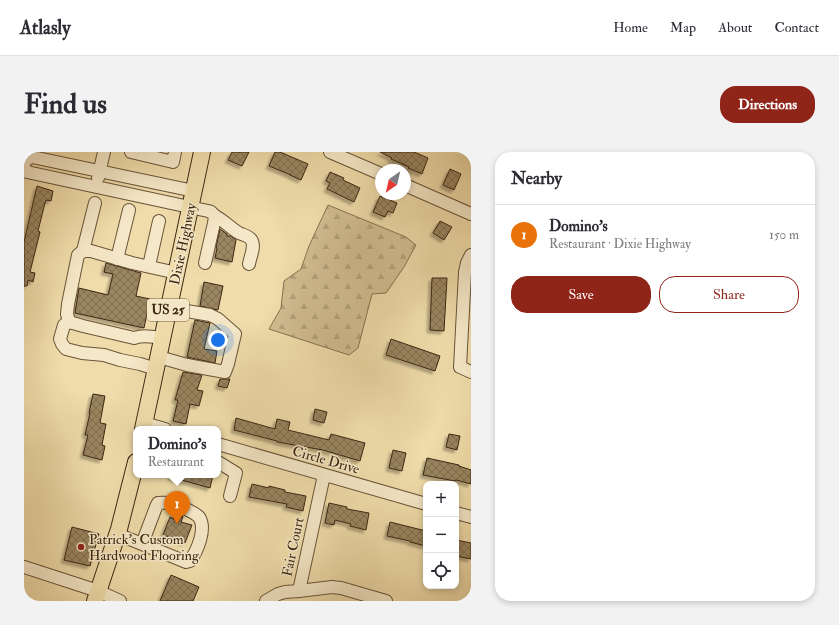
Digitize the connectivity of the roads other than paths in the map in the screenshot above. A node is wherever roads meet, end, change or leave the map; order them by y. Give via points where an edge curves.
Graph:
1 (104, 152) edge
2 (132, 152) edge
3 (175, 152) edge
4 (202, 152) edge
5 (330, 152) edge
6 (148, 154) edge
7 (24, 161) edge
8 (24, 167) edge
9 (100, 171) junction
10 (375, 171) edge
11 (97, 187) junction
12 (411, 188) edge
13 (194, 191) junction
14 (95, 203) dead end
15 (191, 207) junction
16 (129, 210) dead end
17 (471, 214) edge
18 (215, 216) junction
19 (158, 220) dead end
20 (83, 251) junction
21 (471, 255) edge
22 (117, 259) junction
23 (204, 263) dead end
24 (249, 264) dead end
25 (149, 266) junction
26 (176, 272) junction
27 (169, 308) junction
28 (69, 322) junction
29 (162, 338) junction
30 (157, 363) junction
31 (471, 372) edge
32 (144, 426) edge
33 (221, 445) edge
34 (221, 464) edge
35 (133, 475) edge
36 (324, 475) junction
37 (230, 496) dead end
38 (423, 503) edge
39 (459, 514) edge
40 (471, 517) edge
41 (117, 534) junction
42 (142, 544) junction
43 (24, 567) edge
44 (299, 591) junction
45 (96, 596) edge
46 (120, 601) edge
47 (266, 601) edge
48 (386, 601) edge

1 - 9 street
2 - 6 street
3 - 6 street via 173,162
4 - 13 main road, Dixie Highway / US 25
5 - 10 street
7 - 9 street via 32,157
8 - 11 street via 27,172
9 - 11 street
9 - 13 street
11 - 15 street
12 - 17 street
13 - 15 main road, Dixie Highway / US 25
14 - 20 street
15 - 18 street via 211,212
15 - 26 main road, Dixie Highway / US 25
16 - 22 street
18 - 23 street
18 - 24 street via 252,240
19 - 25 street
20 - 22 street
20 - 28 street via 78,255 68,304
21 - 31 street via 466,272 460,367
22 - 25 street
25 - 26 street
26 - 27 main road, Dixie Highway / US 25
27 - 29 main road, Dixie Highway / US 25
27 - 30 street via 210,315 235,334 225,372
28 - 29 street via 134,338
28 - 30 street via 64,325 60,340 66,349 140,364
29 - 30 main road, Dixie Highway / US 25
30 - 32 main road, Dixie Highway / US 25
33 - 36 street, Circle Drive
34 - 37 street via 236,473
35 - 41 main road
36 - 38 street, Circle Drive
36 - 44 street, Fair Court
39 - 40 street
41 - 42 street
41 - 45 main road
42 - 42 street via 158,503 167,502 182,506 198,516 202,524 201,536 190,562
43 - 45 street
44 - 47 street, Fair Court via 278,594
44 - 48 street via 341,588
45 - 46 street

